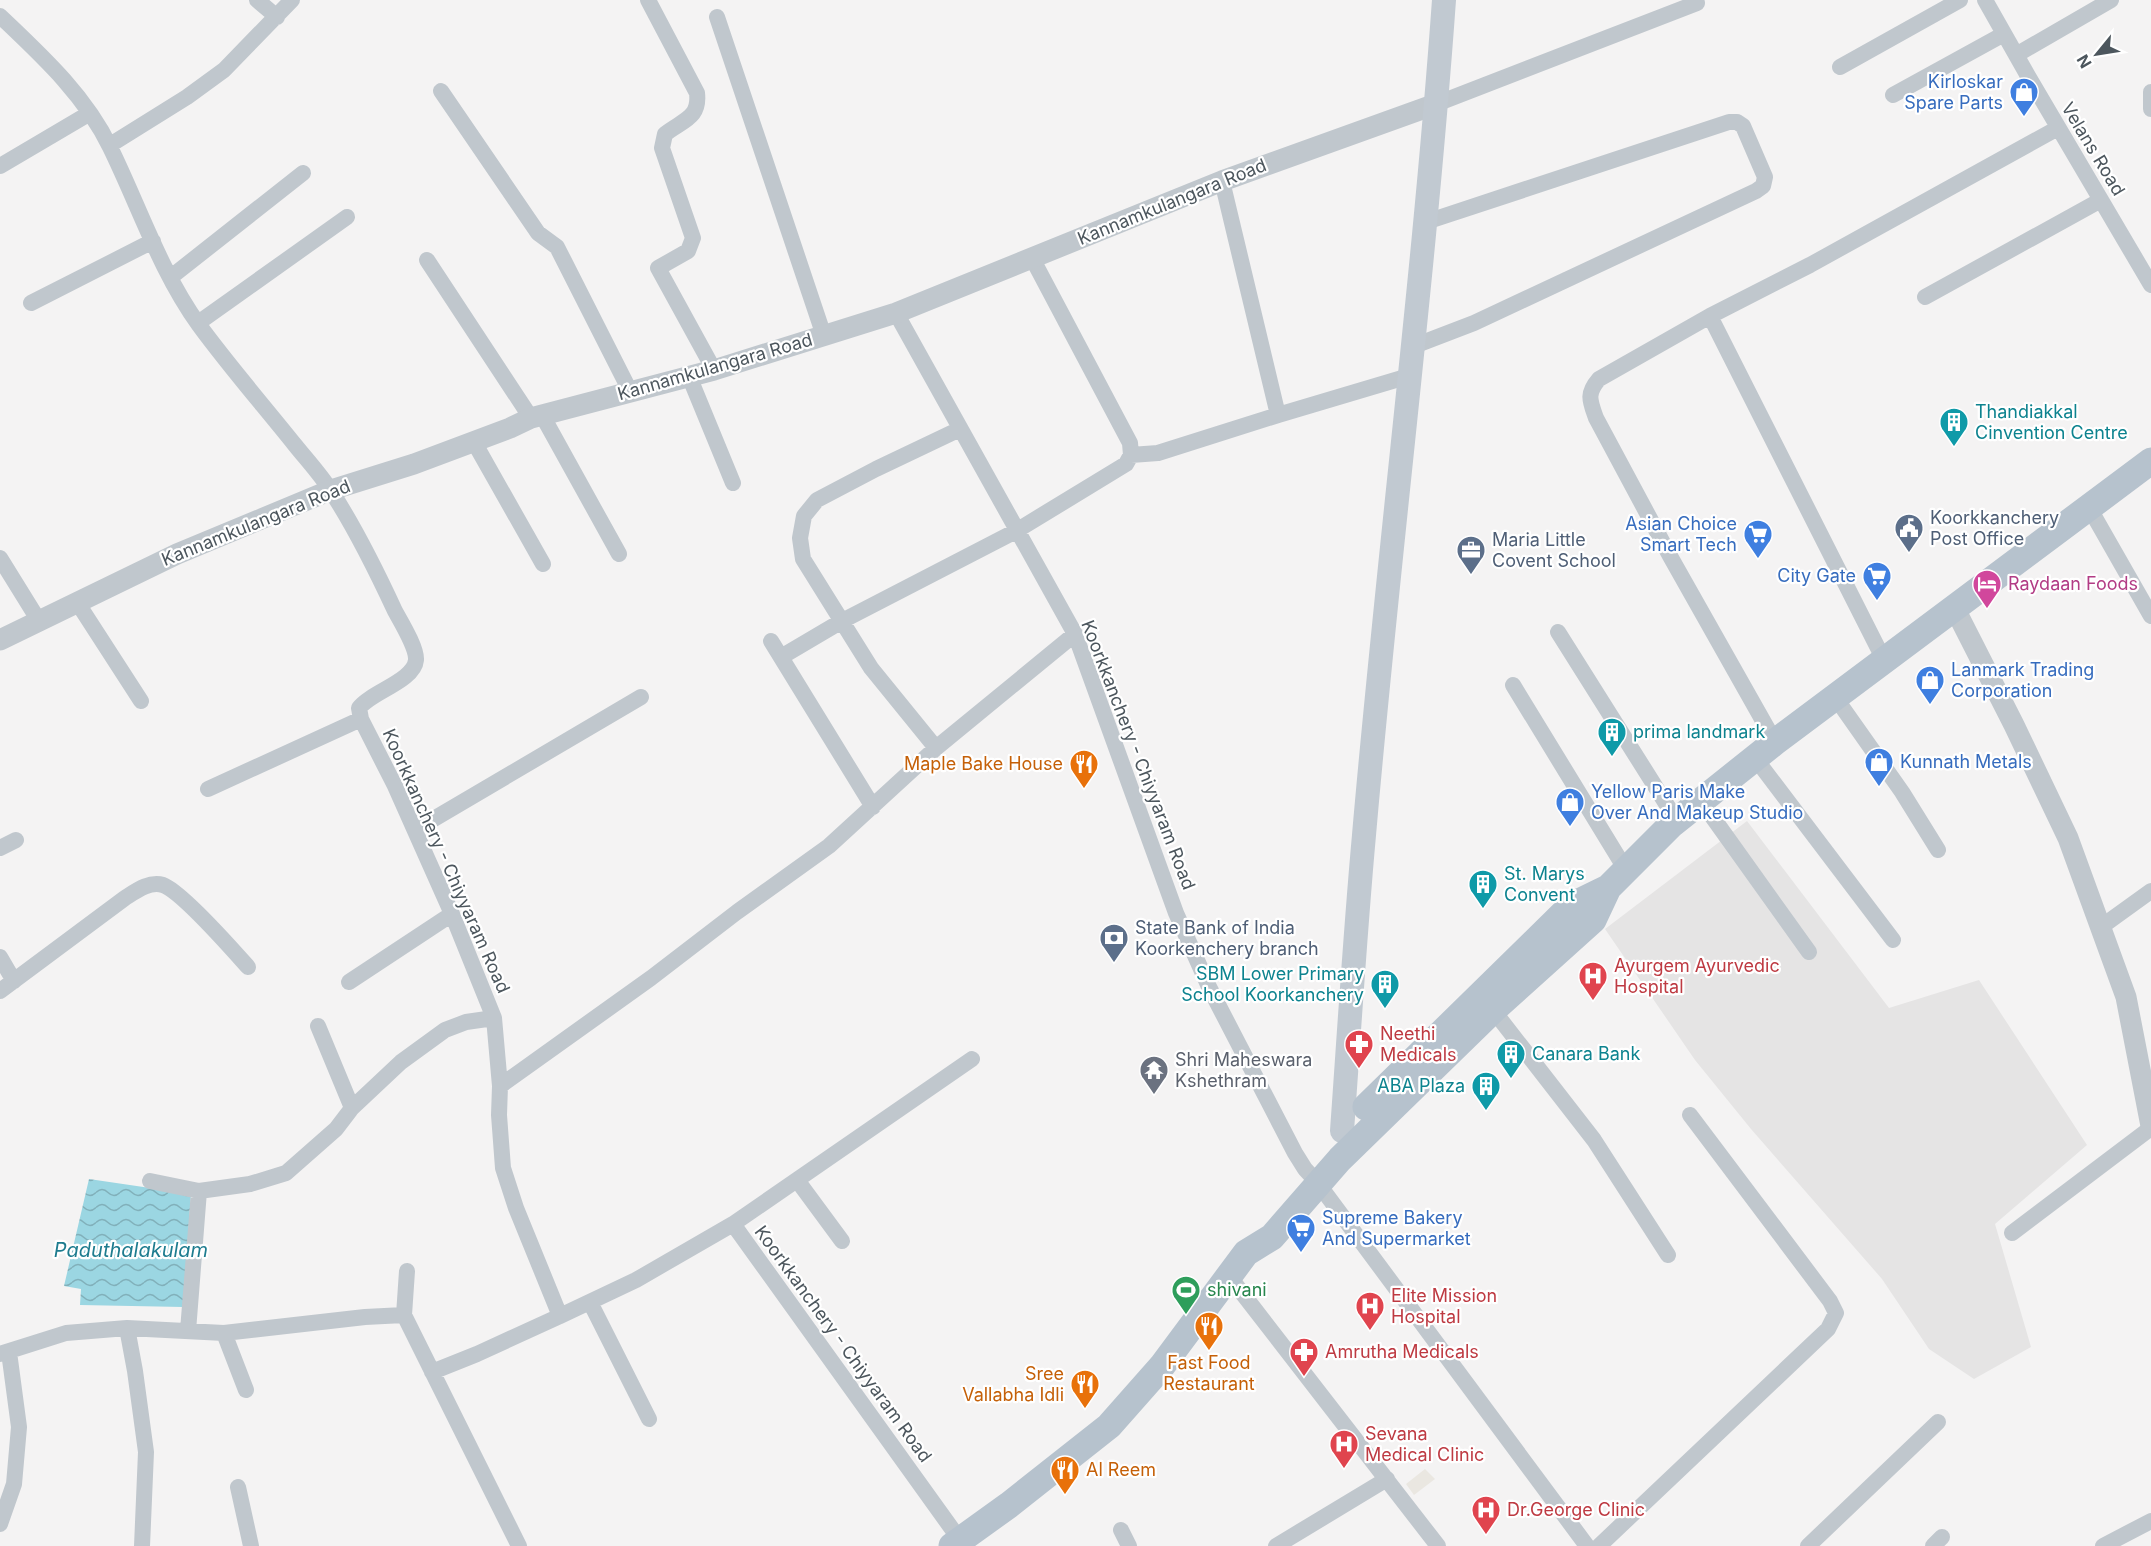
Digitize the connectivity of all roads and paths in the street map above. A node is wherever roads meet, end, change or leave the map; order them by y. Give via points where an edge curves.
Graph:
1 (257, 0) edge
2 (292, 0) edge
3 (648, 0) edge
4 (1444, 0) edge
5 (1960, 0) edge
6 (1985, 0) edge
7 (2112, 0) edge
8 (1697, 3) dead end
9 (0, 16) edge
10 (277, 17) junction
11 (717, 17) dead end
12 (2004, 34) junction
13 (2016, 55) junction
14 (1840, 67) dead end
15 (441, 91) dead end
16 (1893, 95) dead end
17 (1436, 104) junction
18 (90, 113) junction
19 (2058, 128) junction
20 (110, 145) junction
21 (0, 166) edge
22 (303, 173) dead end
23 (1221, 181) junction
24 (2101, 200) junction
25 (347, 217) dead end
26 (1426, 222) junction
27 (153, 241) junction
28 (1032, 258) junction
29 (427, 260) dead end
30 (171, 277) junction
31 (2151, 285) edge
32 (1925, 297) dead end
33 (31, 303) dead end
34 (896, 313) junction
35 (1710, 316) junction
36 (198, 323) junction
37 (824, 336) junction
38 (1414, 346) junction
39 (714, 370) junction
40 (689, 376) junction
41 (1409, 376) junction
42 (630, 391) junction
43 (1278, 415) junction
44 (536, 417) junction
45 (960, 429) junction
46 (474, 442) junction
47 (1131, 455) junction
48 (2151, 461) edge
49 (734, 483) dead end
50 (331, 490) junction
51 (2090, 508) junction
52 (1017, 531) junction
53 (619, 554) dead end
54 (0, 558) edge
55 (543, 564) dead end
56 (77, 602) junction
57 (1954, 607) junction
58 (2151, 616) edge
59 (39, 621) junction
60 (842, 621) junction
61 (1558, 632) dead end
62 (1075, 634) junction
63 (0, 640) edge
64 (771, 641) dead end
65 (781, 657) junction
66 (1885, 662) junction
67 (1513, 685) dead end
68 (641, 697) dead end
69 (1835, 698) junction
70 (141, 701) dead end
71 (361, 719) junction
72 (936, 748) junction
73 (1765, 750) junction
74 (207, 789) dead end
75 (1701, 801) junction
76 (873, 807) junction
77 (1677, 821) junction
78 (415, 830) junction
79 (16, 840) dead end
80 (0, 848) edge
81 (1938, 850) dead end
82 (1617, 879) junction
83 (2151, 891) edge
84 (452, 914) junction
85 (2102, 927) junction
86 (1893, 940) dead end
87 (1809, 952) dead end
88 (0, 957) edge
89 (248, 967) dead end
90 (14, 981) junction
91 (349, 982) dead end
92 (0, 991) edge
93 (1493, 1010) junction
94 (494, 1018) junction
95 (318, 1026) dead end
96 (972, 1059) dead end
97 (500, 1086) junction
98 (352, 1108) junction
99 (1690, 1115) dead end
100 (2151, 1127) edge
101 (1342, 1131) junction
102 (1306, 1168) junction
103 (797, 1180) junction
104 (150, 1181) dead end
105 (200, 1191) junction
106 (733, 1224) junction
107 (2012, 1233) dead end
108 (842, 1241) dead end
109 (1668, 1255) dead end
110 (407, 1271) dead end
111 (1229, 1276) junction
112 (590, 1302) junction
113 (404, 1315) junction
114 (560, 1316) junction
115 (128, 1328) junction
116 (188, 1331) junction
117 (224, 1333) junction
118 (5, 1353) edge
119 (432, 1372) junction
120 (246, 1390) dead end
121 (649, 1419) dead end
122 (1938, 1422) dead end
123 (1387, 1479) junction
124 (238, 1487) dead end
125 (2151, 1521) edge
126 (0, 1524) edge
127 (1120, 1530) dead end
128 (956, 1543) edge
129 (142, 1546) edge
130 (251, 1546) edge
131 (519, 1546) edge
132 (1129, 1546) edge
133 (1276, 1546) edge
134 (1438, 1546) edge
135 (1587, 1546) edge
136 (1599, 1546) edge
137 (1808, 1546) edge
138 (2103, 1546) edge

1 - 10 street
2 - 10 street
3 - 39 street via 697,93 698,104 695,113 665,134 662,148 693,238 688,251 658,268
4 - 17 main road
5 - 14 street
6 - 12 street, Velans Road
7 - 13 street
8 - 17 street
9 - 18 street via 50,64
10 - 20 street via 224,70
11 - 37 street
12 - 13 street, Velans Road
12 - 16 street
13 - 19 street, Velans Road
15 - 42 street via 538,233 557,247
17 - 23 street, Kannamkulangara Road
17 - 26 main road
18 - 20 street
18 - 21 street
19 - 24 street, Velans Road
19 - 35 street
20 - 27 street
22 - 30 street
23 - 28 street, Kannamkulangara Road
23 - 43 street
24 - 31 street, Velans Road
24 - 32 street
25 - 36 street
26 - 38 main road
26 - 38 street via 1729,122 1743,126 1765,177 1763,186 1756,191 1474,323
27 - 30 street
27 - 33 street
28 - 34 street, Kannamkulangara Road
28 - 47 street via 1126,434
29 - 44 street
30 - 36 street
34 - 37 street, Kannamkulangara Road
34 - 45 street, Koorkkanchery - Chiyyaram Road
35 - 66 street
35 - 73 street via 1599,379 1591,388 1590,400
36 - 50 street
37 - 39 street, Kannamkulangara Road
38 - 41 main road
39 - 40 street, Kannamkulangara Road
40 - 42 street, Kannamkulangara Road
40 - 49 street
41 - 43 street
41 - 101 main road via 1364,836
42 - 44 street, Kannamkulangara Road
43 - 47 street via 1158,453
44 - 46 street, Kannamkulangara Road
44 - 53 street
45 - 52 street, Koorkkanchery - Chiyyaram Road
45 - 60 street via 818,500 804,516 800,538 803,559
46 - 50 street, Kannamkulangara Road
46 - 55 street
47 - 52 street via 1126,464
48 - 51 main road
50 - 56 street, Kannamkulangara Road via 177,554
50 - 71 street, Koorkkanchery - Chiyyaram Road via 378,574 416,659 408,675 365,700 359,708
51 - 57 main road
51 - 58 street
52 - 60 street
52 - 62 street, Koorkkanchery - Chiyyaram Road
54 - 59 street
56 - 59 street, Kannamkulangara Road
56 - 70 street
57 - 66 main road
57 - 85 street via 2068,838
59 - 63 street, Kannamkulangara Road
60 - 65 street
60 - 72 street via 871,668
61 - 77 street
62 - 72 street
62 - 102 street, Koorkkanchery - Chiyyaram Road via 1176,913 1209,987
64 - 65 street
65 - 76 street
66 - 69 main road
67 - 82 street
68 - 78 street
69 - 73 main road
69 - 81 street
71 - 74 street
71 - 78 street, Koorkkanchery - Chiyyaram Road
72 - 76 street
73 - 75 main road
73 - 86 street
75 - 77 main road
75 - 87 street
76 - 97 street via 829,846
77 - 82 main road
78 - 84 street, Koorkkanchery - Chiyyaram Road
79 - 80 street
82 - 93 main road via 1593,920
82 - 101 main road via 1571,906
83 - 85 street
84 - 91 street
84 - 94 street, Koorkkanchery - Chiyyaram Road
85 - 100 street via 2126,997
88 - 90 street
89 - 90 street via 179,896 163,885 146,885
90 - 92 street
93 - 102 main road via 1340,1159
93 - 109 street via 1594,1140
94 - 97 street, Koorkkanchery - Chiyyaram Road
94 - 98 street via 445,1030 401,1062
95 - 98 street
96 - 103 street
97 - 114 street, Koorkkanchery - Chiyyaram Road via 504,1168
98 - 105 street via 336,1129 286,1173 250,1184
99 - 136 street via 1836,1313 1828,1329
100 - 107 street
101 - 102 main road
102 - 111 main road via 1261,1222
102 - 135 street, Koorkkanchery - Chiyyaram Road
103 - 106 street
103 - 108 street
104 - 105 street
105 - 116 street
106 - 112 street, Koorkkanchery - Chiyyaram Road
106 - 128 street, Koorkkanchery - Chiyyaram Road
110 - 113 street
111 - 123 street
111 - 128 main road via 1162,1366 1109,1426
112 - 114 street, Koorkkanchery - Chiyyaram Road
112 - 121 street
113 - 117 street
113 - 119 street
114 - 119 street
115 - 116 street
115 - 118 street via 66,1333
115 - 129 street via 146,1452
116 - 117 street
117 - 120 street
118 - 126 street via 20,1427 14,1484
119 - 131 street
122 - 137 street
123 - 133 street
123 - 134 street
124 - 130 street
125 - 138 street
127 - 132 street

